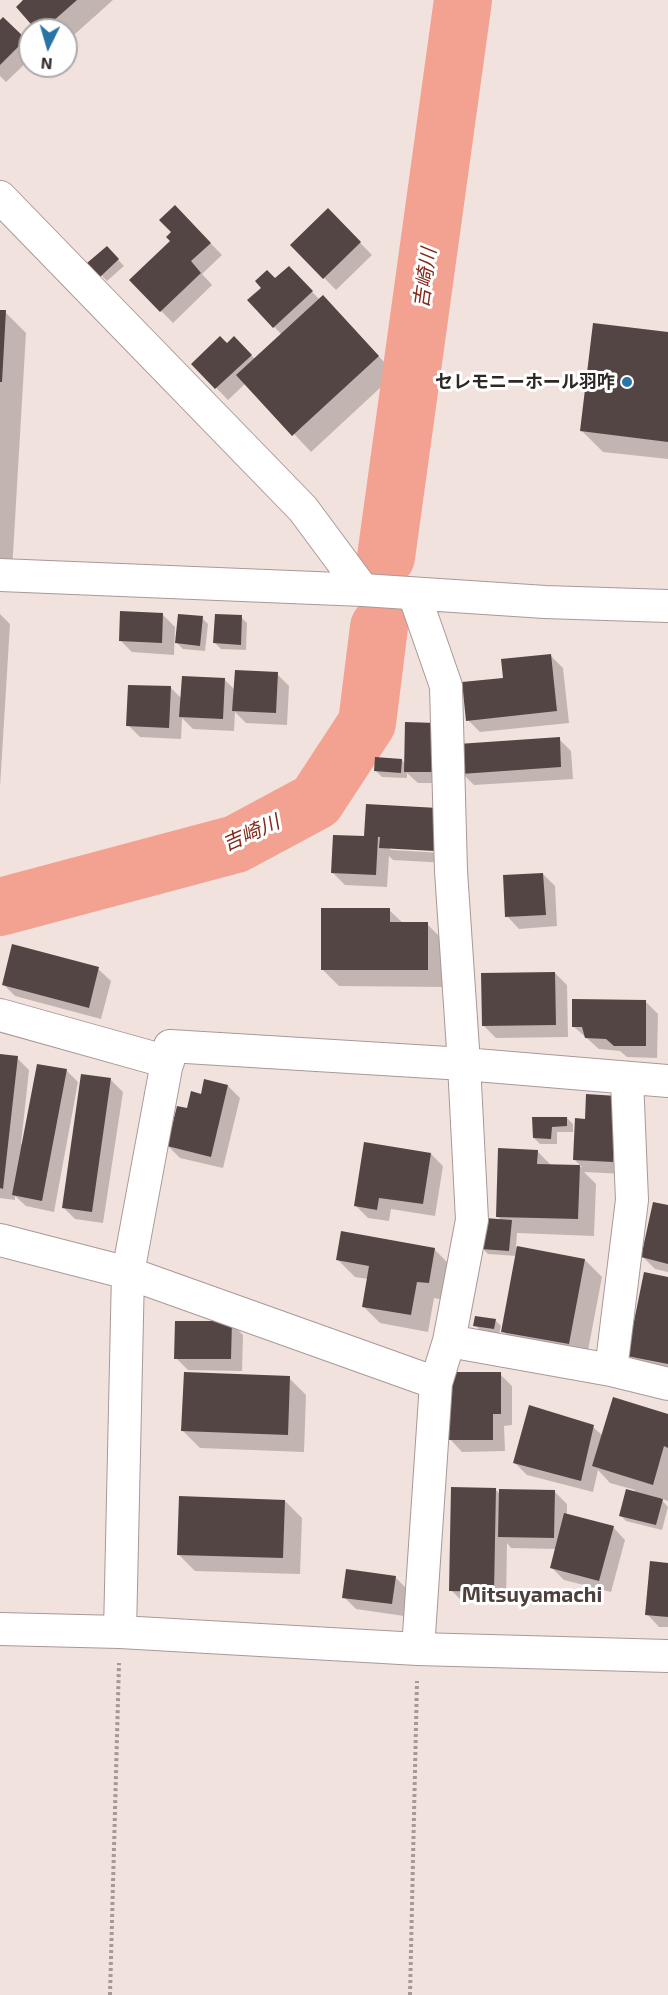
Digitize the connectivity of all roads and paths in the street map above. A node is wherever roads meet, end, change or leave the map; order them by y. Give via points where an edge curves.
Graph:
1 (0, 197) edge
2 (0, 576) edge
3 (363, 590) junction
4 (414, 594) junction
5 (668, 606) edge
6 (0, 1015) edge
7 (168, 1062) junction
8 (464, 1064) junction
9 (627, 1079) junction
10 (668, 1081) edge
11 (0, 1240) edge
12 (128, 1273) junction
13 (449, 1341) junction
14 (611, 1370) junction
15 (436, 1383) junction
16 (668, 1384) edge
17 (0, 1629) edge
18 (120, 1632) junction
19 (418, 1649) junction
20 (668, 1656) edge
21 (110, 1995) edge
22 (410, 1995) edge

1 - 3 street via 303,509
2 - 3 street
3 - 4 street
4 - 5 street
4 - 8 street via 446,686 451,871
6 - 7 street
7 - 8 street via 170,1046
7 - 12 street
8 - 9 street
8 - 13 street via 472,1220
9 - 10 street
9 - 14 street via 632,1200
11 - 12 street
12 - 15 street
12 - 18 street
13 - 14 street
13 - 15 street
14 - 16 street
15 - 19 street
17 - 18 street
18 - 19 street
18 - 21 path
19 - 20 street
19 - 22 path

